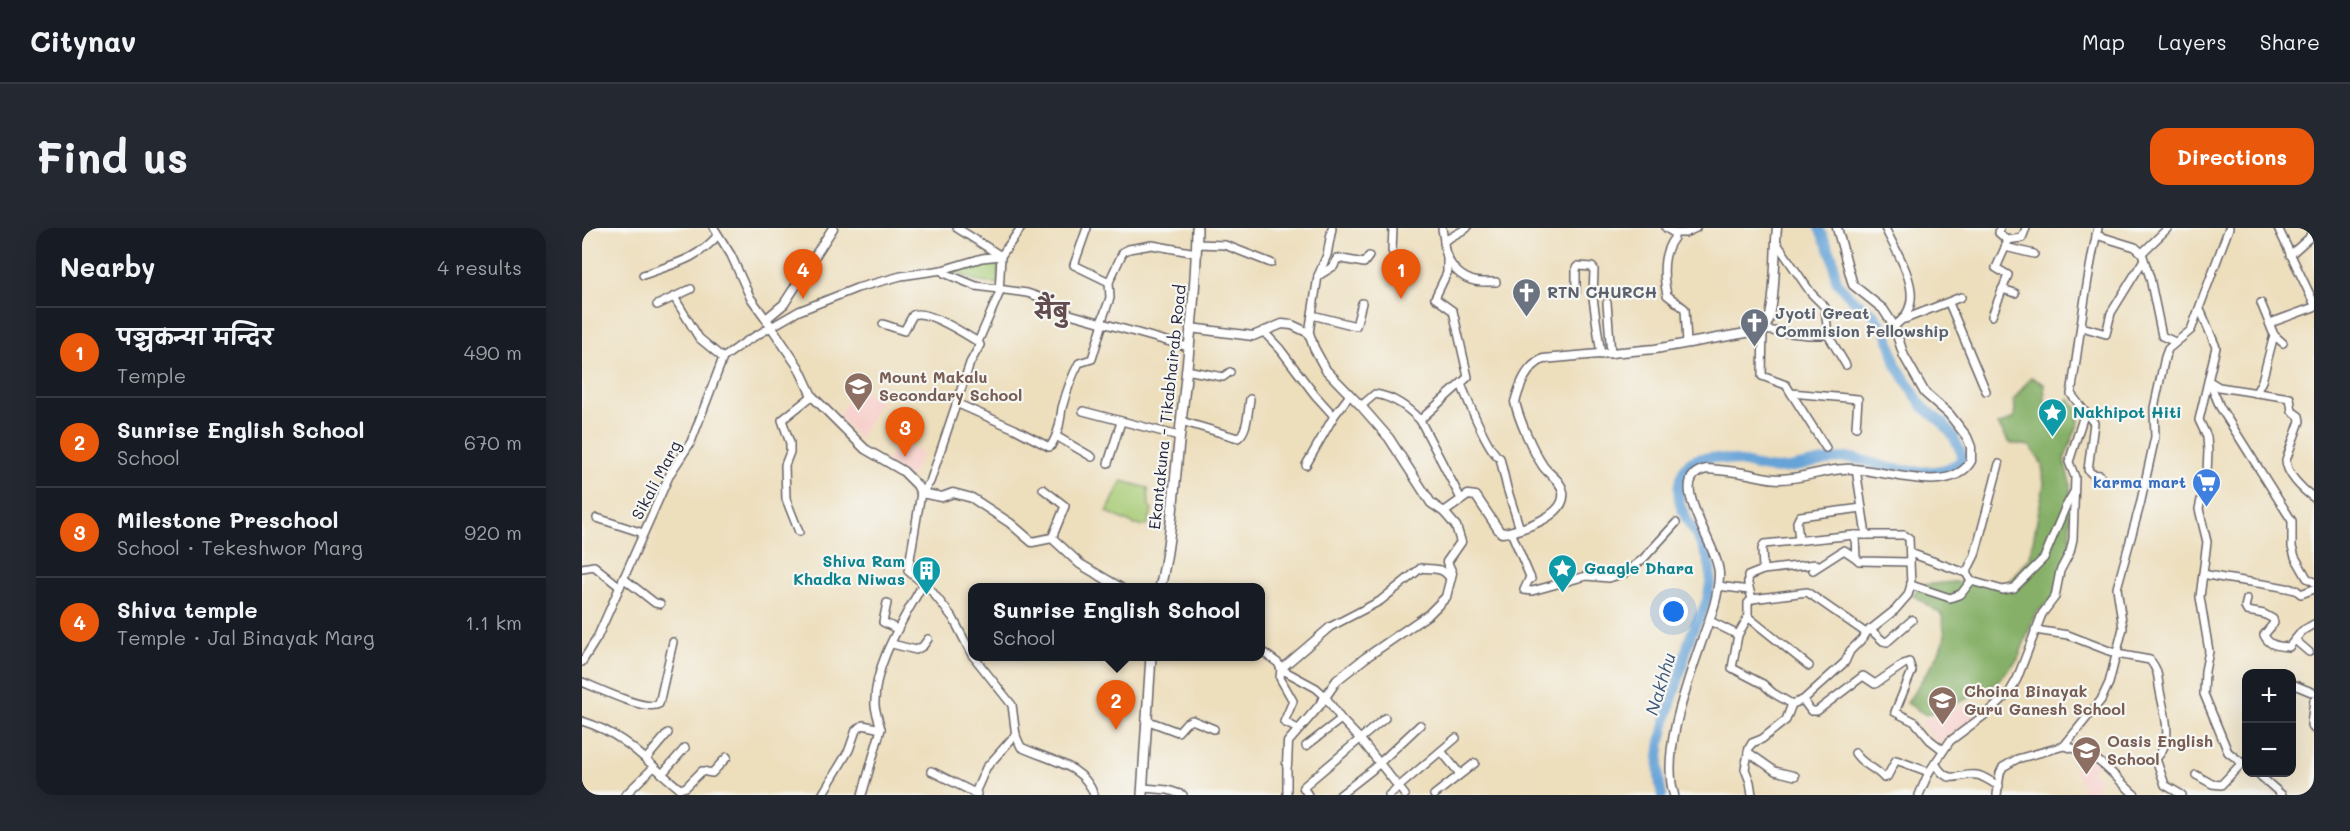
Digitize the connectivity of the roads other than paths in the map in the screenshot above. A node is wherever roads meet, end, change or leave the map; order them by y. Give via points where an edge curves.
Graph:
1 (833, 228) edge
2 (957, 228) edge
3 (1021, 228) edge
4 (1087, 228) edge
5 (1197, 228) edge
6 (1332, 228) edge
7 (1394, 228) edge
8 (1442, 228) edge
9 (1467, 228) edge
10 (1666, 228) edge
11 (1696, 228) edge
12 (1777, 228) edge
13 (1837, 228) edge
14 (1885, 228) edge
15 (2000, 228) edge
16 (2026, 228) edge
17 (2168, 228) edge
18 (2229, 228) edge
19 (2278, 228) edge
20 (2313, 228) edge
21 (716, 231) edge
22 (2097, 232) edge
23 (1674, 233) junction
24 (1444, 241) junction
25 (1776, 242) junction
26 (2006, 244) junction
27 (1196, 249) junction
28 (1392, 251) dead end
29 (2034, 254) dead end
30 (2290, 255) junction
31 (1001, 256) junction
32 (1369, 256) dead end
33 (1447, 256) junction
34 (2142, 257) junction
35 (1271, 263) dead end
36 (942, 270) junction
37 (643, 275) dead end
38 (1318, 276) junction
39 (1109, 282) junction
40 (1496, 282) dead end
41 (1000, 288) junction
42 (691, 289) dead end
43 (2002, 289) junction
44 (1576, 292) dead end
45 (2015, 293) dead end
46 (674, 297) junction
47 (1961, 297) dead end
48 (1362, 303) dead end
49 (1607, 303) dead end
50 (1948, 303) junction
51 (2261, 303) dead end
52 (2314, 303) edge
53 (657, 305) dead end
54 (2314, 308) edge
55 (2200, 309) junction
56 (1312, 315) junction
57 (1992, 316) dead end
58 (1905, 319) junction
59 (768, 323) junction
60 (1102, 323) junction
61 (2270, 323) junction
62 (884, 324) dead end
63 (1894, 326) junction
64 (2082, 327) junction
65 (1190, 328) junction
66 (1763, 330) junction
67 (1263, 331) junction
68 (1310, 333) junction
69 (1828, 335) junction
70 (2274, 335) junction
71 (978, 342) junction
72 (2175, 342) junction
73 (1687, 343) junction
74 (2283, 343) dead end
75 (1188, 347) junction
76 (1611, 354) junction
77 (1601, 355) junction
78 (723, 358) junction
79 (1846, 365) dead end
80 (1186, 370) junction
81 (1230, 372) dead end
82 (2209, 381) junction
83 (1461, 384) junction
84 (1986, 391) dead end
85 (1791, 393) junction
86 (2256, 393) junction
87 (1350, 395) junction
88 (812, 396) junction
89 (1250, 399) dead end
90 (956, 404) junction
91 (1361, 406) junction
92 (1083, 411) dead end
93 (2085, 412) junction
94 (1334, 416) junction
95 (1420, 420) junction
96 (1181, 421) junction
97 (1121, 422) junction
98 (1856, 427) dead end
99 (1056, 436) junction
100 (1179, 436) junction
101 (1826, 448) dead end
102 (1092, 457) dead end
103 (1108, 463) dead end
104 (1999, 464) dead end
105 (1306, 465) dead end
106 (1856, 469) junction
107 (2100, 475) dead end
108 (1043, 489) dead end
109 (2074, 491) junction
110 (921, 493) junction
111 (2314, 498) edge
112 (1461, 499) junction
113 (1862, 508) junction
114 (1444, 512) junction
115 (597, 518) dead end
116 (1676, 523) dead end
117 (1516, 530) junction
118 (799, 532) dead end
119 (643, 533) junction
120 (1855, 535) junction
121 (1866, 535) junction
122 (1052, 538) junction
123 (1799, 540) junction
124 (1910, 553) junction
125 (1856, 558) junction
126 (1910, 562) junction
127 (582, 568) edge
128 (1763, 570) junction
129 (1966, 573) junction
130 (2203, 574) junction
131 (623, 578) junction
132 (1451, 580) junction
133 (1971, 580) junction
134 (2314, 582) edge
135 (1112, 583) edge
136 (1161, 583) edge
137 (923, 584) junction
138 (1911, 585) junction
139 (620, 586) junction
140 (1718, 586) junction
141 (2314, 589) edge
142 (1749, 590) junction
143 (1752, 599) junction
144 (2247, 599) dead end
145 (887, 603) dead end
146 (660, 604) dead end
147 (1748, 617) junction
148 (1912, 620) dead end
149 (1710, 621) junction
150 (2314, 624) edge
151 (897, 629) junction
152 (2035, 630) junction
153 (1868, 631) junction
154 (1738, 635) junction
155 (928, 639) dead end
156 (2295, 640) junction
157 (673, 642) dead end
158 (892, 644) junction
159 (968, 648) edge
160 (2309, 652) dead end
161 (1265, 654) edge
162 (2117, 654) junction
163 (976, 661) edge
164 (1151, 661) edge
165 (582, 662) edge
166 (1809, 666) dead end
167 (1281, 669) junction
168 (582, 682) edge
169 (2296, 686) edge
170 (2314, 693) edge
171 (1325, 696) junction
172 (1803, 700) junction
173 (2314, 700) edge
174 (1792, 704) junction
175 (1385, 718) dead end
176 (1341, 719) junction
177 (1146, 720) junction
178 (582, 722) edge
179 (1420, 724) dead end
180 (880, 729) junction
181 (1214, 729) dead end
182 (1298, 729) junction
183 (2314, 729) edge
184 (668, 734) dead end
185 (1016, 734) junction
186 (1456, 738) dead end
187 (1361, 740) junction
188 (1306, 746) dead end
189 (2064, 746) junction
190 (685, 748) dead end
191 (1943, 750) junction
192 (1441, 751) junction
193 (1748, 752) junction
194 (1855, 753) dead end
195 (727, 758) dead end
196 (646, 759) junction
197 (2242, 762) edge
198 (1379, 763) junction
199 (1475, 763) dead end
200 (1935, 763) junction
201 (1287, 765) joint
202 (2242, 766) edge
203 (654, 767) junction
204 (931, 771) dead end
205 (1929, 772) junction
206 (662, 774) junction
207 (1460, 774) junction
208 (2196, 775) dead end
209 (1795, 776) dead end
210 (2263, 777) edge
211 (1999, 786) junction
212 (1398, 787) junction
213 (1142, 791) edge
214 (977, 794) edge
215 (625, 795) edge
216 (822, 795) edge
217 (862, 795) edge
218 (1094, 795) edge
219 (1183, 795) edge
220 (1287, 795) edge
221 (1308, 795) edge
222 (1340, 795) edge
223 (1389, 795) edge
224 (1405, 795) edge
225 (1434, 795) edge
226 (1674, 795) edge
227 (1752, 795) edge
228 (1919, 795) edge
229 (1997, 795) edge
230 (2135, 795) edge
231 (2182, 795) edge
232 (2282, 795) edge

1 - 59 street
2 - 31 street
3 - 31 street
4 - 39 street via 1074,265
5 - 27 main road, Ekantakuna - Tikabhairab Road
6 - 38 street
7 - 28 street
8 - 24 street
9 - 24 street
10 - 23 street
11 - 23 street
12 - 25 street
13 - 63 street via 1853,285 1883,309
14 - 58 street via 1910,283 1912,294
15 - 26 street
16 - 26 street via 2022,238
17 - 34 street
18 - 55 street
19 - 30 street
20 - 30 street via 2309,238
21 - 37 street via 708,247 698,250 690,259
21 - 59 street
22 - 34 street via 2135,247
22 - 64 street
23 - 73 street via 1666,249 1664,281 1666,295 1685,309
24 - 33 street
25 - 66 street via 1772,310
25 - 69 street via 1825,307
26 - 29 street
26 - 43 street via 1996,268 2008,274
27 - 35 street via 1225,245
27 - 39 street via 1152,245 1129,249 1123,252
27 - 65 main road, Ekantakuna - Tikabhairab Road
30 - 52 street
31 - 36 street
31 - 41 street
32 - 38 street via 1364,263 1337,258 1334,266
33 - 40 street via 1452,266 1471,280
33 - 83 street via 1447,273 1435,298 1453,311 1468,377
34 - 64 street via 2111,313 2106,334
34 - 72 street via 2162,336
36 - 41 street via 976,285
36 - 59 street via 857,288
38 - 56 street
39 - 60 street via 1110,298
41 - 60 street via 1039,297 1068,314
41 - 71 street
42 - 46 street
43 - 45 street
43 - 57 street
44 - 77 street via 1577,267 1592,267 1595,327
46 - 53 street
46 - 78 street via 699,338
47 - 50 street
48 - 56 street via 1356,326
49 - 76 street
50 - 58 street
50 - 84 street
51 - 61 street
54 - 61 street
55 - 72 street via 2191,330
55 - 82 street via 2216,347
56 - 68 street
58 - 63 street
59 - 78 street
59 - 88 street via 799,368
60 - 75 street
60 - 99 street via 1092,360 1079,363 1075,372
61 - 70 street
62 - 71 street via 904,331 918,313
63 - 106 street via 1904,356 1925,393 1967,437 1971,461 1963,471 1939,478 1906,478
64 - 93 street via 2071,394
65 - 67 street via 1244,336
65 - 75 main road, Ekantakuna - Tikabhairab Road
66 - 69 street
66 - 73 street
66 - 85 street via 1762,376 1786,385
67 - 68 street via 1282,324
67 - 94 street
68 - 87 street via 1326,370
69 - 79 street
70 - 74 street
70 - 86 street
71 - 90 street
72 - 162 street via 2168,348 2163,367 2154,408 2155,437 2117,588 2123,628
73 - 76 street
75 - 80 main road, Ekantakuna - Tikabhairab Road
76 - 77 street
77 - 117 street via 1542,359 1534,363 1524,378 1516,409 1544,467 1563,492 1553,513
78 - 119 street, Sikali Marg via 691,442 670,474
80 - 81 street via 1223,376
80 - 96 main road, Ekantakuna - Tikabhairab Road
82 - 86 street via 2218,387
82 - 130 street via 2199,420 2208,451 2199,508 2207,542
82 - 134 street via 2220,407 2292,521 2295,557 2307,578
83 - 95 street
83 - 117 street via 1485,436 1500,458
85 - 98 street via 1858,399
85 - 101 street
86 - 111 street via 2290,398 2292,411 2300,421 2286,467
87 - 91 street
87 - 94 street
88 - 110 street via 865,449 903,471
88 - 118 street via 782,420 790,443 785,465 786,499
89 - 96 street via 1244,429 1238,438
90 - 99 street via 1049,447
90 - 110 street via 930,482
91 - 95 street via 1375,394 1382,395 1400,402
91 - 114 street via 1389,438 1431,503
92 - 97 street
93 - 107 street via 2094,423 2088,470
93 - 109 street via 2068,462
94 - 105 street
95 - 112 street
96 - 100 main road, Ekantakuna - Tikabhairab Road
97 - 100 street
97 - 103 street
99 - 102 street
100 - 136 main road, Ekantakuna - Tikabhairab Road
104 - 129 street via 1975,555
106 - 113 street
106 - 140 street via 1780,479 1707,469 1692,475 1689,497 1718,562
108 - 122 street via 1065,506
109 - 133 street via 2044,558 2014,588 2002,590
109 - 152 street via 2070,552 2060,571 2055,597
110 - 122 street via 942,497 953,493 972,498 1032,542
110 - 137 street via 907,565 910,574
112 - 114 street
112 - 117 street via 1476,496 1500,532
113 - 121 street
113 - 123 street via 1800,516
114 - 132 street via 1461,538 1447,562
115 - 119 street
116 - 117 street via 1625,573 1609,578 1586,576 1532,591 1524,590 1531,578
119 - 131 street, Sikali Marg
120 - 121 street
120 - 123 street
120 - 125 street
121 - 124 street via 1904,535 1910,543
122 - 135 street via 1080,564
123 - 128 street via 1762,546
124 - 126 street
124 - 129 street
125 - 126 street
125 - 128 street via 1844,550 1814,567
126 - 138 street
127 - 139 street via 594,566
128 - 142 street via 1748,576
129 - 133 street
130 - 141 street via 2237,582 2258,582 2301,594
130 - 197 street via 2200,597 2209,651 2204,694 2228,752
131 - 139 street, Sikali Marg
131 - 146 street
132 - 167 street via 1440,568 1415,571 1380,601 1330,627
132 - 171 street via 1446,597 1438,606 1344,674
133 - 138 street via 1960,594 1950,598
137 - 151 street
137 - 159 street via 953,618
138 - 153 street via 1905,599
139 - 165 street, Sikali Marg
140 - 142 street
140 - 149 street
142 - 143 street
143 - 147 street via 1748,603
143 - 153 street via 1807,592
144 - 156 street via 2247,611 2273,619 2264,635 2271,645 2289,647
145 - 151 street via 883,622
147 - 154 street
147 - 166 street
148 - 153 street via 1887,642
149 - 154 street
149 - 226 street via 1675,730 1671,764
150 - 156 street
151 - 158 street
152 - 162 street via 2068,635
152 - 191 street via 2008,693
153 - 172 street via 1845,662
154 - 174 street via 1732,668
155 - 158 street via 916,650
156 - 160 street
157 - 168 street via 659,704 655,706
158 - 180 street via 877,684 875,706
161 - 167 street
162 - 189 street via 2101,700
162 - 231 street via 2150,660 2157,669 2168,730 2165,746 2156,759 2165,785
163 - 185 street via 1012,705
164 - 177 main road
167 - 171 street
167 - 182 street via 1280,678 1293,701 1284,722
169 - 170 street
171 - 176 street
171 - 182 street
172 - 174 street
172 - 191 street via 1811,711 1817,711 1860,677 1866,676 1875,684 1909,663 1912,671 1895,712 1915,722
173 - 183 street
174 - 193 street via 1786,720 1762,740 1752,743
175 - 187 street
176 - 187 street
176 - 188 street
177 - 181 street via 1178,732 1192,720
177 - 213 main road
178 - 196 street via 614,733
179 - 198 street
180 - 216 street via 863,725 856,730 834,779
180 - 217 street
182 - 201 street via 1288,742
184 - 196 street
185 - 214 street via 986,768
185 - 218 street via 1021,747 1046,755 1083,777
186 - 192 street
187 - 198 street
187 - 221 street via 1303,786
189 - 211 street via 2010,762 2000,773
189 - 230 street via 2105,764
190 - 206 street
191 - 200 street
192 - 207 street
192 - 212 street
193 - 209 street via 1775,771
193 - 227 street via 1745,769
194 - 205 street via 1884,778 1896,760
195 - 206 street via 712,773 698,773 683,789
196 - 203 street
198 - 212 street
198 - 222 street
199 - 207 street
200 - 205 street
200 - 211 street via 1952,777 1975,774
201 - 220 street
202 - 208 street via 2221,785
203 - 206 street
203 - 215 street
204 - 214 street
205 - 228 street
207 - 225 street
210 - 232 street
211 - 229 street
212 - 223 street
212 - 224 street
213 - 219 street via 1168,790

